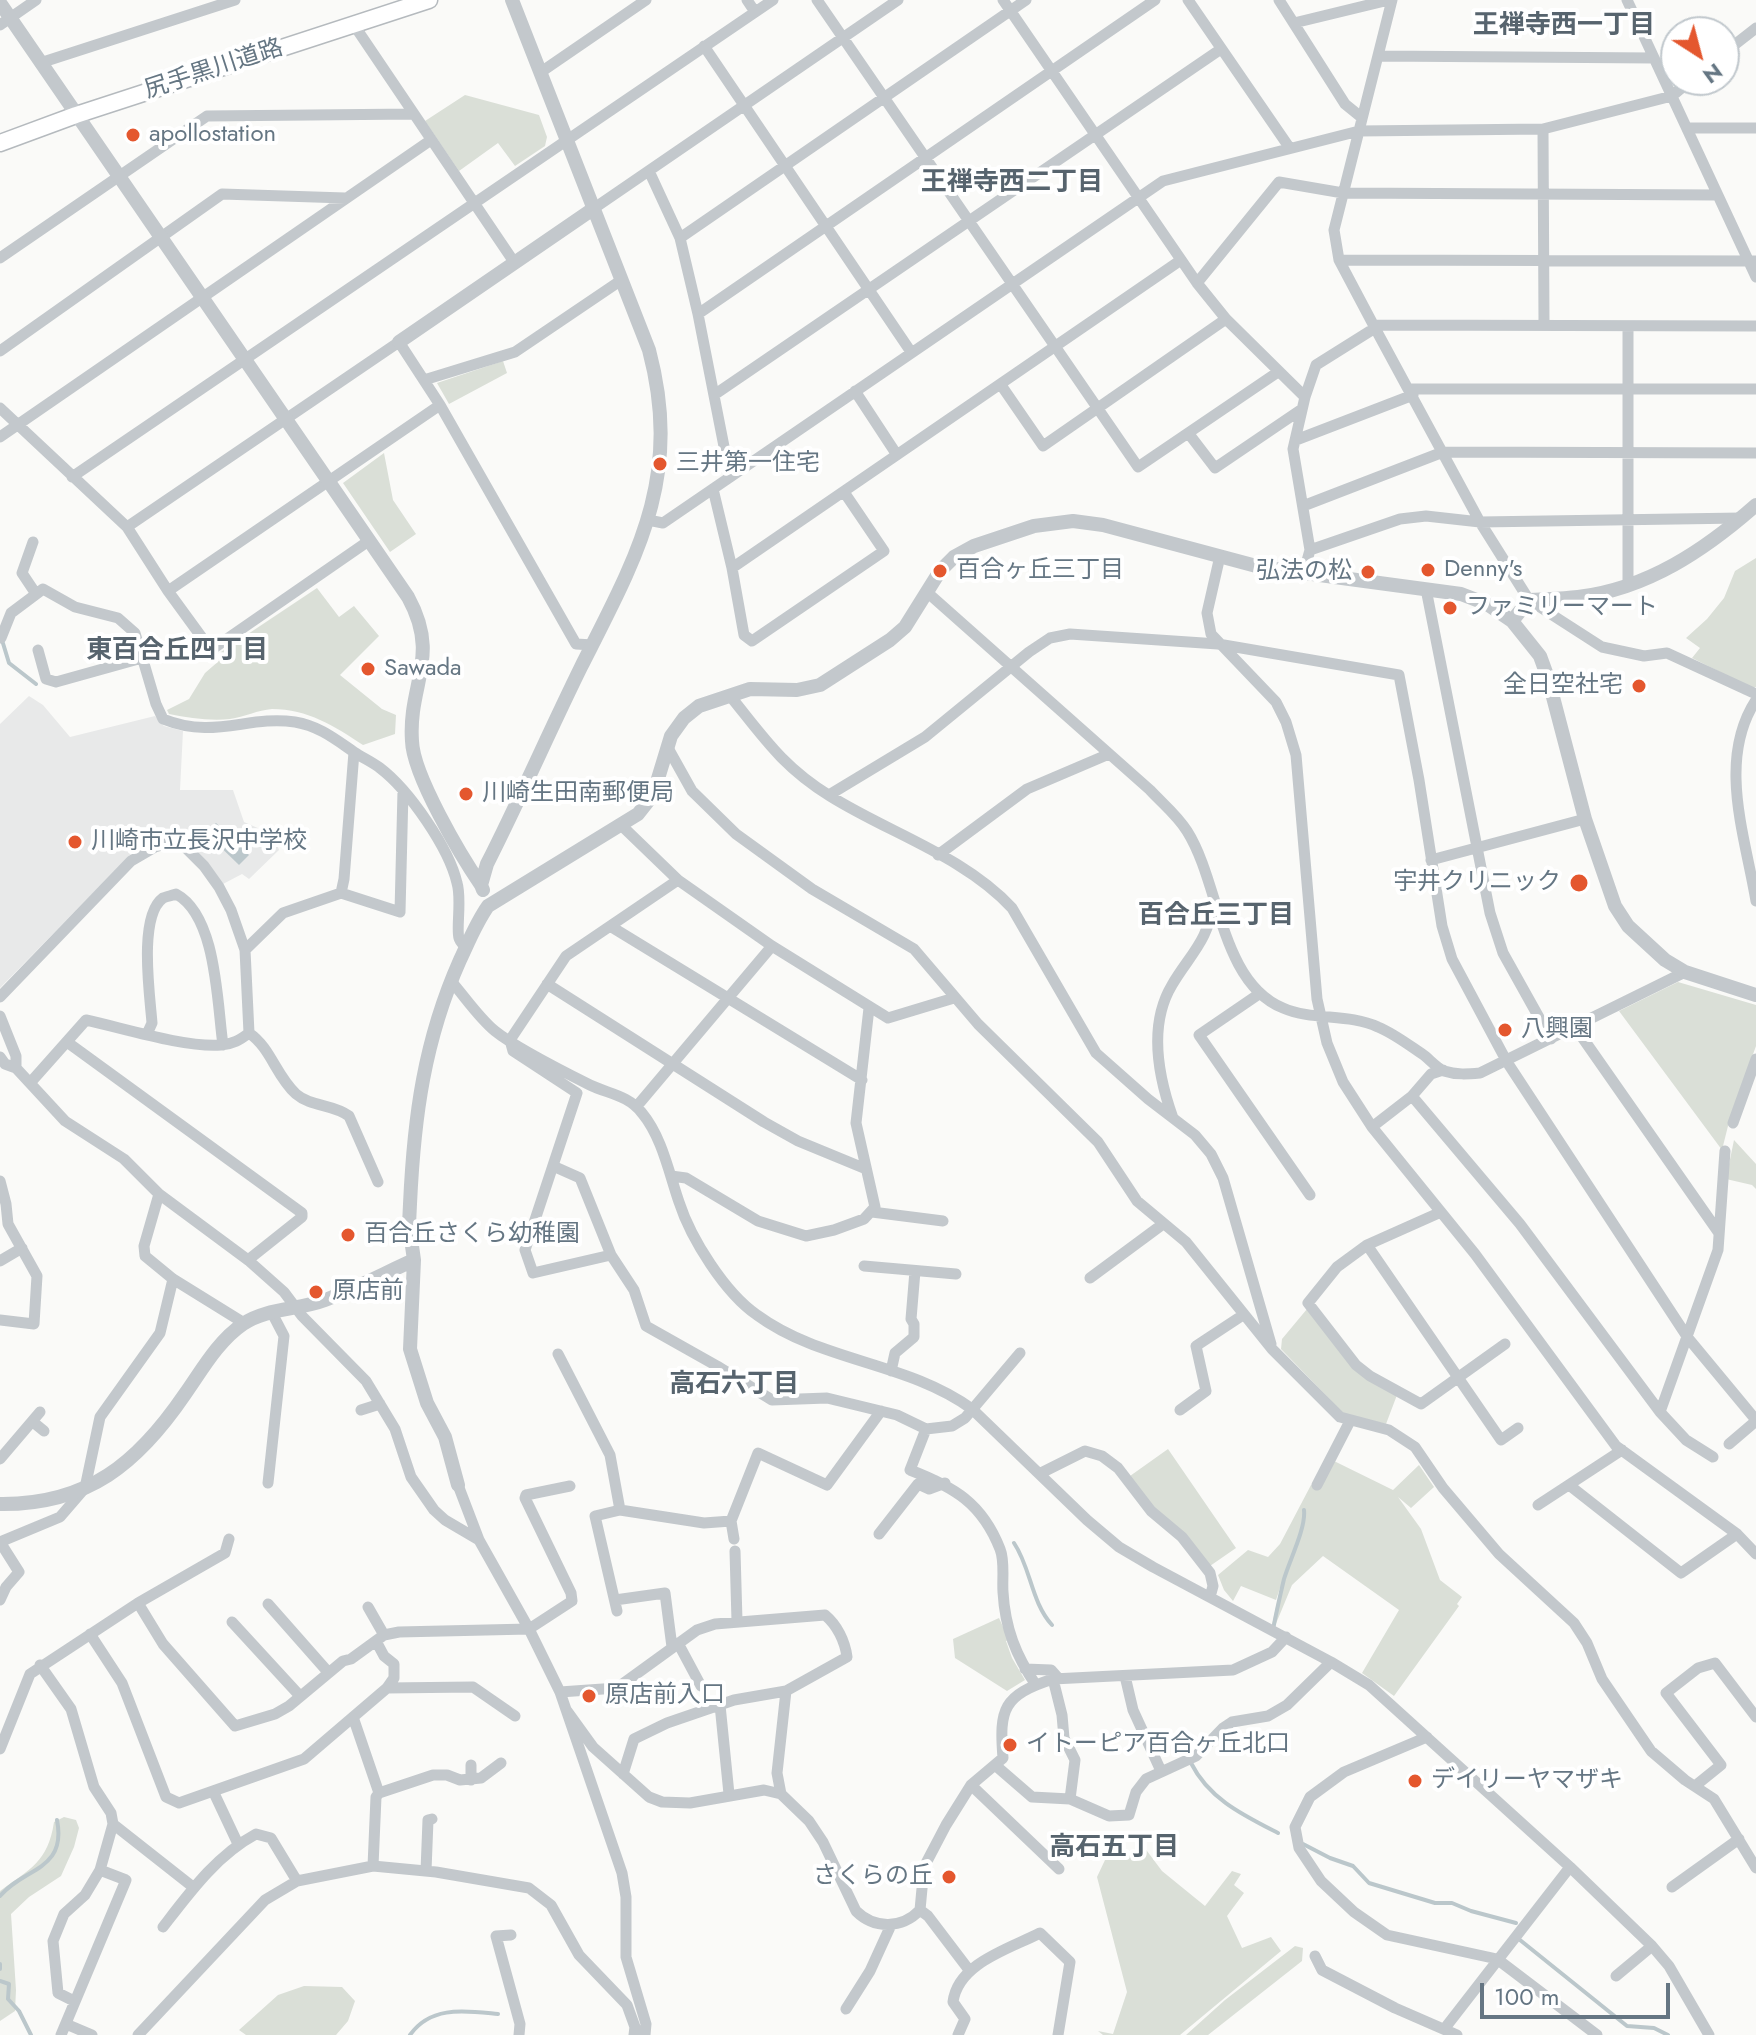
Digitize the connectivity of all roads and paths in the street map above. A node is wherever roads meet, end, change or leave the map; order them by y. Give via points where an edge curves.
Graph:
1 (36, 0) edge
2 (235, 0) edge
3 (429, 0) edge
4 (512, 0) edge
5 (646, 0) edge
6 (747, 0) edge
7 (773, 0) edge
8 (817, 0) edge
9 (898, 0) edge
10 (1003, 0) edge
11 (1026, 0) edge
12 (1155, 0) edge
13 (1188, 0) edge
14 (1279, 0) edge
15 (1390, 0) edge
16 (1627, 0) edge
17 (0, 3) edge
18 (214, 3) edge
19 (1010, 11) junction
20 (755, 12) junction
21 (5, 22) edge
22 (1294, 23) junction
23 (354, 25) junction
24 (1756, 28) edge
25 (843, 38) junction
26 (1740, 40) edge
27 (704, 46) junction
28 (1221, 49) junction
29 (1379, 56) junction
30 (1654, 58) junction
31 (40, 63) junction
32 (1052, 71) junction
33 (1660, 71) edge
34 (541, 72) junction
35 (1672, 96) joint
36 (884, 98) junction
37 (744, 106) junction
38 (414, 114) junction
39 (76, 115) junction
40 (1361, 117) junction
41 (1688, 128) junction
42 (1756, 128) edge
43 (1543, 129) junction
44 (1359, 131) junction
45 (1096, 134) junction
46 (567, 139) junction
47 (431, 140) junction
48 (0, 143) edge
49 (1289, 147) junction
50 (925, 158) junction
51 (785, 166) junction
52 (649, 171) junction
53 (119, 178) junction
54 (1343, 193) junction
55 (1544, 195) junction
56 (1717, 195) junction
57 (1138, 197) junction
58 (345, 198) junction
59 (474, 202) junction
60 (593, 209) junction
61 (968, 221) junction
62 (826, 226) junction
63 (160, 238) junction
64 (680, 238) junction
65 (0, 258) edge
66 (1544, 259) junction
67 (1181, 260) junction
68 (1339, 260) junction
69 (1752, 261) edge
70 (514, 262) junction
71 (1756, 277) edge
72 (620, 281) junction
73 (1197, 283) junction
74 (1012, 284) junction
75 (869, 289) junction
76 (201, 299) junction
77 (698, 314) junction
78 (1226, 319) junction
79 (1544, 324) junction
80 (1628, 326) junction
81 (1756, 326) edge
82 (1374, 327) junction
83 (399, 342) junction
84 (1055, 347) junction
85 (0, 351) edge
86 (911, 352) junction
87 (244, 360) junction
88 (1278, 372) junction
89 (424, 380) junction
90 (1001, 385) junction
91 (1628, 389) junction
92 (1756, 389) edge
93 (855, 391) junction
94 (1410, 392) junction
95 (714, 395) junction
96 (1303, 403) junction
97 (440, 405) junction
98 (0, 408) edge
99 (1098, 409) junction
100 (285, 419) junction
101 (17, 425) junction
102 (1189, 434) junction
103 (0, 437) edge
104 (1296, 440) junction
105 (1443, 452) junction
106 (1756, 453) edge
107 (1628, 454) junction
108 (897, 455) junction
109 (72, 477) junction
110 (730, 477) junction
111 (328, 481) junction
112 (713, 489) junction
113 (844, 492) junction
114 (1756, 505) edge
115 (1303, 506) junction
116 (1741, 518) junction
117 (648, 520) junction
118 (1628, 521) junction
119 (1480, 522) junction
120 (127, 527) junction
121 (370, 540) junction
122 (33, 542) dead end
123 (1310, 550) junction
124 (1220, 556) junction
125 (732, 568) junction
126 (1303, 575) junction
127 (1628, 585) junction
128 (1426, 589) junction
129 (168, 591) junction
130 (928, 593) junction
131 (36, 594) junction
132 (1529, 600) junction
133 (1512, 621) junction
134 (1, 638) edge
135 (1218, 644) junction
136 (593, 645) junction
137 (38, 650) dead end
138 (142, 658) junction
139 (42, 666) junction
140 (1012, 666) junction
141 (27, 670) dead end
142 (731, 697) junction
143 (1756, 697) edge
144 (668, 748) junction
145 (354, 752) junction
146 (1109, 754) junction
147 (403, 790) junction
148 (829, 795) junction
149 (1585, 819) junction
150 (621, 825) junction
151 (1751, 844) edge
152 (1476, 847) junction
153 (938, 855) junction
154 (1431, 860) junction
155 (678, 880) junction
156 (481, 885) junction
157 (1211, 892) junction
158 (341, 893) junction
159 (1756, 901) edge
160 (488, 906) junction
161 (610, 926) junction
162 (772, 946) junction
163 (466, 948) junction
164 (245, 950) junction
165 (1685, 972) junction
166 (451, 981) junction
167 (547, 984) junction
168 (1259, 994) junction
169 (1756, 995) edge
170 (0, 997) edge
171 (728, 998) junction
172 (954, 998) junction
173 (869, 1008) junction
174 (0, 1016) edge
175 (1319, 1016) junction
176 (1575, 1027) junction
177 (249, 1033) junction
178 (147, 1034) junction
179 (1551, 1039) junction
180 (510, 1040) junction
181 (67, 1042) junction
182 (223, 1045) junction
183 (0, 1057) edge
184 (1756, 1059) edge
185 (1507, 1062) junction
186 (673, 1063) junction
187 (16, 1068) junction
188 (1443, 1070) junction
189 (862, 1080) junction
190 (30, 1083) junction
191 (1751, 1090) edge
192 (1412, 1096) junction
193 (637, 1106) junction
194 (1173, 1118) junction
195 (1733, 1123) dead end
196 (1372, 1127) junction
197 (1725, 1151) dead end
198 (553, 1166) junction
199 (866, 1169) junction
200 (671, 1176) junction
201 (378, 1182) dead end
202 (0, 1185) edge
203 (159, 1194) junction
204 (1310, 1195) dead end
205 (872, 1212) junction
206 (1441, 1212) junction
207 (943, 1221) dead end
208 (1163, 1224) junction
209 (1720, 1235) junction
210 (1367, 1245) junction
211 (22, 1248) junction
212 (611, 1255) junction
213 (248, 1260) junction
214 (414, 1260) junction
215 (0, 1261) edge
216 (864, 1266) dead end
217 (915, 1271) junction
218 (956, 1274) dead end
219 (1090, 1278) dead end
220 (173, 1279) junction
221 (296, 1307) junction
222 (272, 1313) junction
223 (1243, 1315) junction
224 (0, 1320) edge
225 (244, 1323) junction
226 (1688, 1338) junction
227 (1505, 1344) dead end
228 (1272, 1349) junction
229 (1020, 1353) dead end
230 (558, 1354) dead end
231 (891, 1371) junction
232 (1458, 1377) junction
233 (380, 1404) junction
234 (972, 1409) junction
235 (361, 1410) dead end
236 (1180, 1410) dead end
237 (881, 1411) junction
238 (1660, 1412) junction
239 (1756, 1420) edge
240 (1350, 1421) junction
241 (1518, 1428) dead end
242 (926, 1429) junction
243 (44, 1431) dead end
244 (1729, 1444) dead end
245 (1622, 1450) junction
246 (1713, 1457) dead end
247 (0, 1459) edge
248 (1041, 1473) junction
249 (268, 1483) dead end
250 (945, 1483) junction
251 (458, 1485) joint
252 (1317, 1485) dead end
253 (1569, 1485) junction
254 (570, 1486) dead end
255 (85, 1488) junction
256 (0, 1504) edge
257 (1538, 1505) dead end
258 (620, 1510) junction
259 (731, 1521) junction
260 (879, 1534) dead end
261 (1737, 1534) junction
262 (229, 1539) dead end
263 (479, 1540) junction
264 (0, 1542) edge
265 (1756, 1554) edge
266 (1210, 1597) junction
267 (0, 1600) edge
268 (138, 1603) junction
269 (268, 1604) dead end
270 (368, 1607) dead end
271 (737, 1621) junction
272 (232, 1622) dead end
273 (529, 1629) junction
274 (90, 1634) junction
275 (1286, 1637) junction
276 (380, 1638) junction
277 (675, 1645) junction
278 (1331, 1662) junction
279 (40, 1665) junction
280 (1025, 1669) junction
281 (328, 1672) junction
282 (1125, 1676) junction
283 (1056, 1679) junction
284 (1036, 1685) junction
285 (701, 1686) dead end
286 (387, 1688) junction
287 (786, 1691) junction
288 (560, 1692) junction
289 (300, 1696) junction
290 (720, 1705) junction
291 (0, 1708) edge
292 (567, 1711) junction
293 (13, 1716) junction
294 (515, 1716) dead end
295 (353, 1717) junction
296 (1756, 1717) edge
297 (1427, 1737) junction
298 (0, 1749) edge
299 (501, 1763) dead end
300 (471, 1765) dead end
301 (995, 1765) junction
302 (1161, 1771) junction
303 (623, 1774) junction
304 (471, 1780) junction
305 (971, 1785) junction
306 (1695, 1786) junction
307 (214, 1793) junction
308 (379, 1793) junction
309 (729, 1794) junction
310 (781, 1794) junction
311 (1070, 1799) junction
312 (432, 1819) dead end
313 (113, 1824) junction
314 (1739, 1839) junction
315 (238, 1844) junction
316 (373, 1866) junction
317 (1570, 1867) junction
318 (1756, 1868) edge
319 (1059, 1869) dead end
320 (100, 1870) junction
321 (426, 1871) junction
322 (297, 1881) junction
323 (193, 1887) junction
324 (1672, 1887) dead end
325 (920, 1910) junction
326 (891, 1925) junction
327 (163, 1927) dead end
328 (511, 1935) dead end
329 (1652, 1946) junction
330 (1315, 1956) dead end
331 (1497, 1959) junction
332 (969, 1970) junction
333 (1616, 1976) dead end
334 (74, 2001) junction
335 (846, 2009) dead end
336 (1445, 2028) junction
337 (63, 2029) edge
338 (92, 2035) edge
339 (138, 2035) edge
340 (519, 2035) edge
341 (634, 2035) edge
342 (645, 2035) edge
343 (958, 2035) edge
344 (1058, 2035) edge
345 (1457, 2035) edge
346 (1597, 2035) edge
347 (1709, 2035) edge

1 - 21 street
2 - 18 street
3 - 23 main road, 尻手黒川道路
4 - 34 street
5 - 34 street
6 - 20 street
7 - 20 street
8 - 25 street
9 - 25 street
10 - 19 street
11 - 19 street
12 - 32 street
13 - 28 street
14 - 22 street
15 - 22 street
15 - 29 street
16 - 30 street
17 - 21 street
18 - 31 street
19 - 32 street
19 - 36 street
20 - 27 street
21 - 31 street
22 - 40 street via 1345,104
23 - 38 street
23 - 39 main road, 尻手黒川道路
24 - 26 street
25 - 36 street
25 - 37 street
27 - 37 street
27 - 46 street
28 - 45 street
28 - 49 street
29 - 30 street
29 - 40 street
30 - 33 street
31 - 39 street
32 - 45 street
32 - 50 street
34 - 46 street
35 - 41 street
35 - 43 street
36 - 50 street
36 - 51 street
37 - 51 street
37 - 52 street
38 - 47 street
38 - 53 street via 207,116
39 - 48 main road, 尻手黒川道路
39 - 53 street
40 - 44 street
41 - 42 street
41 - 56 street
43 - 44 street
43 - 55 street
44 - 49 street
44 - 54 street
45 - 57 street
45 - 61 street
46 - 59 street
46 - 60 street
47 - 58 street
47 - 59 street
49 - 57 street via 1171,178
50 - 61 street
50 - 62 street
51 - 62 street
51 - 64 street
52 - 60 street
52 - 64 street
53 - 63 street
53 - 65 street
54 - 55 street
54 - 68 street via 1334,230
54 - 73 street via 1279,182
55 - 56 street
55 - 66 street
56 - 69 street
57 - 67 street
57 - 74 street
58 - 63 street via 222,194
58 - 76 street
59 - 70 street
59 - 87 street
60 - 70 street
60 - 72 street
61 - 74 street
61 - 75 street
62 - 75 street
62 - 77 street
63 - 76 street
63 - 85 street
64 - 77 street
66 - 68 street
66 - 69 street
66 - 79 street
67 - 73 street
67 - 84 street
68 - 82 street
69 - 71 street
70 - 83 street
72 - 89 street via 515,352
72 - 117 street via 659,387 660,464
73 - 78 street
74 - 84 street
74 - 86 street
75 - 86 street
75 - 95 street
76 - 87 street
76 - 101 street
77 - 95 street
78 - 88 street
78 - 99 street
79 - 80 street
79 - 82 street
80 - 81 street
80 - 91 street
82 - 94 street
82 - 96 street via 1316,365
83 - 89 street
83 - 100 street
84 - 90 street
84 - 99 street
86 - 93 street
87 - 100 street
87 - 109 street
88 - 96 street
88 - 102 street
89 - 97 street
90 - 99 street via 1043,446
90 - 108 street
91 - 92 street
91 - 94 street
91 - 107 street
93 - 108 street
93 - 110 street
94 - 104 street
94 - 105 street
95 - 110 street
96 - 102 street via 1215,468
96 - 104 street
97 - 111 street
97 - 136 street via 576,644
98 - 101 street
99 - 102 street via 1138,467
100 - 111 street
100 - 120 street
101 - 103 street
101 - 109 street
104 - 115 street via 1293,462
105 - 107 street
105 - 115 street
105 - 119 street
106 - 107 street
107 - 118 street
108 - 113 street
109 - 120 street
110 - 112 street
111 - 121 street
111 - 129 street
112 - 117 street via 663,523
112 - 125 street
113 - 125 street
113 - 125 street via 884,551 752,641 744,635
114 - 116 street
115 - 123 street
116 - 118 street
116 - 127 street via 1670,568
117 - 136 street
118 - 119 street
118 - 127 street
119 - 123 street via 1400,519
119 - 132 street
120 - 129 street
121 - 129 street via 211,650
121 - 156 street via 403,586 422,634 424,664 412,712 416,765
122 - 131 street via 22,573
123 - 126 street
124 - 126 street
124 - 130 street via 1073,521 1034,526 974,546 940,571
124 - 135 street via 1207,613
126 - 128 street
127 - 132 street via 1580,597
128 - 133 street via 1461,594
128 - 152 street
130 - 140 street
130 - 142 street via 890,640 820,685 750,689
131 - 134 street via 11,613
131 - 138 street via 43,589 75,607 118,618 135,633
132 - 133 street
132 - 143 street via 1602,647 1644,656 1667,653
133 - 149 street via 1540,656
135 - 140 street via 1070,634 1050,638
135 - 154 street via 1399,675
135 - 175 street via 1276,702 1296,755
136 - 156 street
137 - 139 street
138 - 139 street via 56,682 46,679
138 - 145 street via 163,719 190,729 295,722 322,729
139 - 141 street
140 - 146 street
140 - 148 street via 925,737
142 - 144 street via 690,713
142 - 148 street via 778,757
143 - 151 street via 1739,734 1735,763
144 - 150 street via 653,795
144 - 172 street via 692,791 736,834 812,889 914,949
145 - 147 street
145 - 158 street
146 - 153 street via 1027,789
146 - 157 street via 1188,832
147 - 158 street via 400,912
147 - 163 street via 432,828 457,881 458,937
148 - 153 street
149 - 152 street
149 - 165 street via 1615,906 1645,944
150 - 155 street
150 - 160 street
151 - 159 street
152 - 154 street
152 - 179 street via 1503,953
153 - 194 street via 997,892 1012,908 1096,1053
154 - 185 street via 1452,959
155 - 161 street
155 - 162 street
156 - 160 street
157 - 168 street via 1241,971
157 - 194 street via 1209,928 1171,985 1158,1024 1160,1070
158 - 164 street via 283,913
160 - 163 street
161 - 167 street via 566,956
161 - 171 street
162 - 171 street
162 - 173 street
163 - 166 street
164 - 170 street via 219,887 178,840 131,861
164 - 177 street
165 - 169 street
165 - 176 street
166 - 180 street via 494,1030
166 - 214 street via 424,1062 411,1181
167 - 180 street
167 - 186 street
168 - 175 street via 1283,1008
168 - 204 street via 1199,1035
171 - 186 street
171 - 189 street
172 - 173 street via 888,1018
172 - 208 street via 1098,1142 1137,1201
173 - 189 street
174 - 187 street
175 - 188 street via 1364,1021 1383,1029
175 - 196 street via 1343,1082
176 - 179 street
176 - 209 street
177 - 182 street
177 - 201 street via 260,1040 299,1097 349,1116
178 - 181 street via 86,1020
178 - 182 street
178 - 182 street via 152,1023 150,921 164,898 176,894 202,925 209,947
179 - 185 street
180 - 193 street
180 - 198 street via 513,1051 577,1093
181 - 190 street
181 - 213 street via 302,1213
183 - 187 street
184 - 191 street
185 - 188 street via 1480,1073
185 - 226 street
186 - 193 street
186 - 199 street via 798,1141
187 - 190 street
188 - 192 street via 1431,1074
189 - 199 street via 856,1123
190 - 203 street via 65,1121 124,1159
191 - 195 street
192 - 196 street
192 - 238 street via 1520,1224
193 - 200 street
194 - 228 street via 1203,1144 1223,1178
196 - 206 street
197 - 209 street
198 - 212 street via 580,1178
198 - 212 street via 525,1250 533,1273
199 - 205 street
200 - 205 street via 686,1178 758,1221 806,1236
200 - 231 street via 693,1231 739,1302 782,1332
202 - 211 street via 8,1224
203 - 213 street
203 - 220 street via 145,1256
205 - 207 street
206 - 210 street
206 - 245 street
208 - 219 street
208 - 223 street via 1186,1242
209 - 226 street
210 - 232 street
210 - 232 street via 1337,1267 1308,1303 1356,1365 1421,1404
211 - 215 street
211 - 224 street via 37,1276 34,1324
212 - 237 street via 634,1290 646,1326 772,1400 827,1398
213 - 221 street
214 - 221 street via 323,1301
214 - 251 street via 412,1358 445,1437
216 - 217 street
217 - 218 street
217 - 231 street via 914,1337 895,1353
220 - 225 street
220 - 255 street via 160,1333 100,1417
221 - 222 street
221 - 233 street via 360,1373
222 - 225 street
222 - 249 street via 284,1336
223 - 228 street
223 - 236 street via 1196,1346 1206,1391
225 - 255 street via 222,1342 137,1455
226 - 238 street
226 - 239 street
227 - 232 street
228 - 240 street
229 - 234 street
230 - 258 street via 610,1455
231 - 234 street via 928,1383
232 - 241 street via 1501,1440
233 - 235 street
233 - 263 street via 395,1429 411,1477 434,1510
234 - 242 street via 952,1426
234 - 248 street
237 - 242 street
237 - 259 street via 827,1485 758,1453
238 - 246 street via 1686,1440
239 - 244 street
240 - 252 street
240 - 306 street via 1389,1430 1415,1447 1499,1554 1574,1623 1602,1679 1651,1751
242 - 250 street via 910,1470
243 - 247 street via 36,1417
245 - 253 street
245 - 261 street
248 - 266 street via 1119,1547
248 - 266 street via 1085,1451 1102,1456 1201,1561 1210,1573
250 - 260 street via 929,1489 918,1484
250 - 280 street via 971,1503 1001,1551 1005,1622
251 - 263 street
253 - 257 street
253 - 261 street via 1681,1573
254 - 273 street via 525,1498 572,1601
255 - 256 street
255 - 264 street via 60,1517
258 - 259 street via 704,1523
258 - 277 street via 595,1516 616,1605 665,1593
259 - 271 street
261 - 265 street
262 - 268 street via 225,1553
263 - 273 street
264 - 267 street via 19,1572
266 - 275 street
268 - 274 street
268 - 289 street via 163,1644 235,1726 275,1714
269 - 281 street
270 - 276 street
271 - 277 street via 697,1630
271 - 287 street via 825,1615 832,1621 847,1657
272 - 289 street
273 - 276 street via 399,1632
273 - 288 street
274 - 279 street
274 - 307 street via 122,1683 166,1797 179,1803
275 - 278 street
275 - 282 street via 1272,1652 1233,1670
276 - 281 street
276 - 286 street via 384,1656 394,1664
277 - 285 street
277 - 288 street via 617,1688
278 - 297 street via 1369,1685
278 - 302 street via 1287,1705 1268,1716 1232,1722 1196,1756
279 - 293 street via 30,1674
279 - 313 street via 71,1709 94,1787
280 - 283 street via 1051,1670
280 - 284 street
281 - 289 street
282 - 283 street
282 - 302 street via 1133,1710
283 - 284 street
283 - 311 street via 1064,1738 1075,1760
284 - 301 street via 1004,1709 1003,1758
286 - 294 street via 473,1687
286 - 295 street
287 - 290 street
287 - 310 street via 777,1773
288 - 292 street
290 - 303 street via 634,1739
290 - 309 street
291 - 293 street
292 - 303 street via 593,1747
292 - 342 street via 622,1873 626,1957
293 - 298 street
295 - 307 street via 304,1759
295 - 308 street
296 - 306 street via 1742,1708 1715,1663 1696,1665 1666,1693 1721,1765
297 - 317 street
297 - 331 street via 1344,1772 1310,1797 1295,1827 1299,1848 1321,1881 1387,1935
299 - 304 street
300 - 304 street
301 - 305 street
301 - 311 street via 1032,1797
302 - 311 street via 1140,1785 1129,1815 1109,1816
303 - 309 street via 662,1802 690,1803
304 - 308 street via 433,1775
305 - 319 street
305 - 325 street via 924,1867
306 - 314 street via 1714,1799
307 - 315 street
308 - 316 street
309 - 310 street
310 - 326 street via 823,1842 856,1911 864,1919
312 - 321 street
313 - 320 street
313 - 323 street
314 - 318 street
314 - 324 street
315 - 322 street via 256,1834 271,1838
315 - 323 street
316 - 321 street
316 - 322 street
317 - 329 street
317 - 331 street
320 - 334 street via 85,1895 64,1914 53,1941 58,1993
320 - 334 street via 126,1880
321 - 341 street via 529,1888 543,1897 579,1955 627,2005
322 - 339 street via 251,1912
323 - 327 street
325 - 326 street
325 - 332 street
326 - 335 street
328 - 340 street via 496,1936
329 - 333 street
329 - 347 street
330 - 336 street via 1322,1970
331 - 336 street
331 - 346 street
332 - 343 street via 955,1989 953,2002 965,2019
332 - 344 street via 1040,1933 1070,1962
334 - 337 street
336 - 345 street
337 - 338 street

